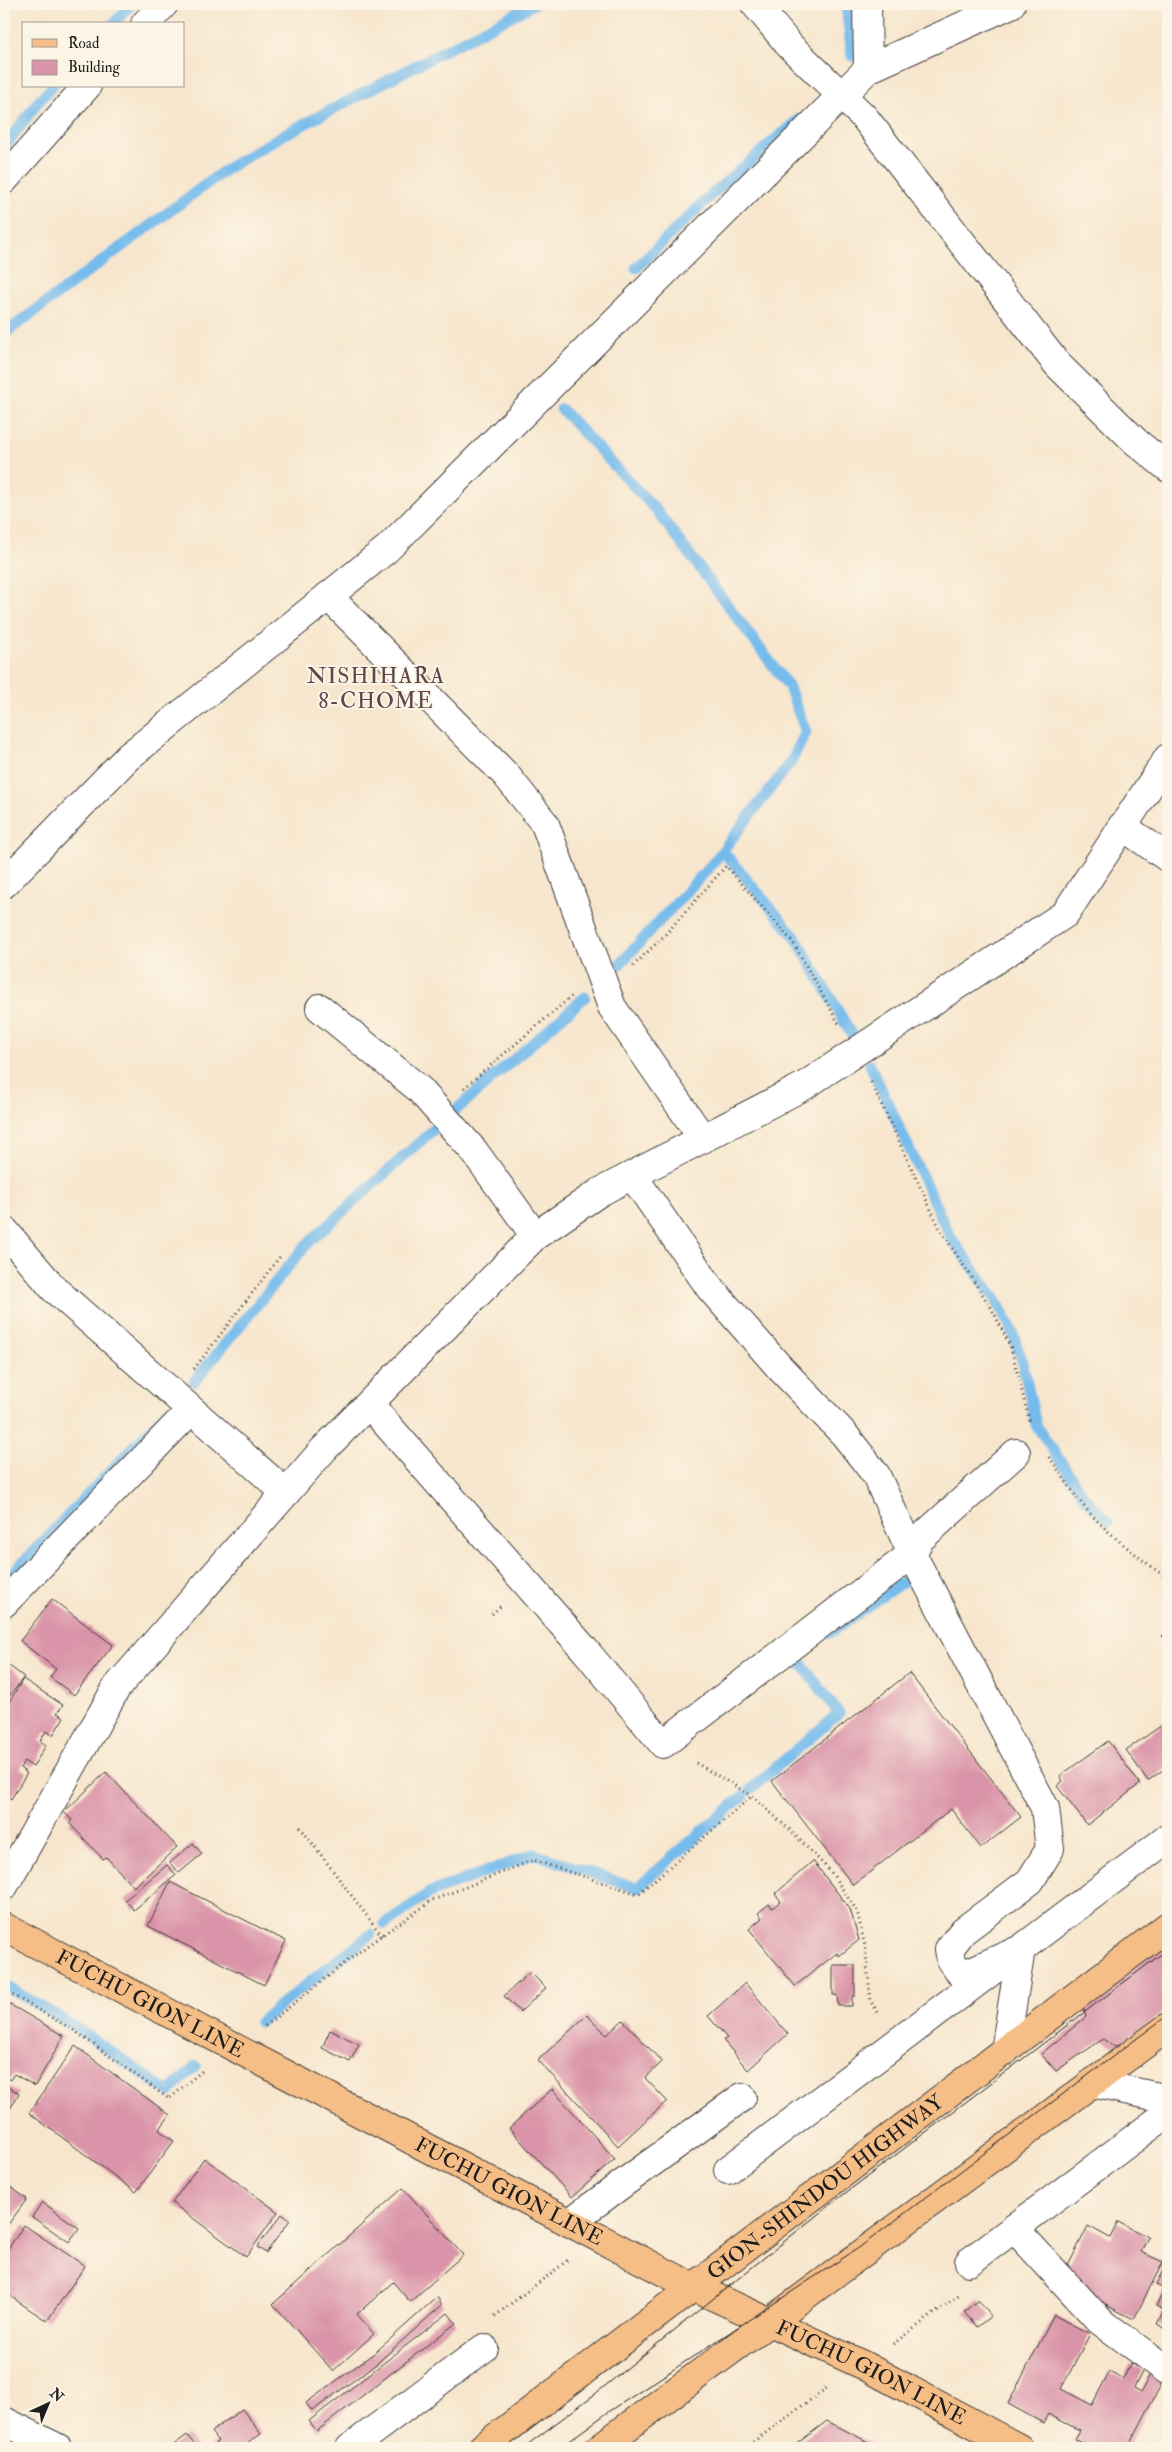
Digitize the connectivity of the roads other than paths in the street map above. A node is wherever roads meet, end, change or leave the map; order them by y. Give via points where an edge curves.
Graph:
1 (164, 4) edge
2 (755, 4) edge
3 (867, 4) edge
4 (1011, 4) edge
5 (147, 22) edge
6 (868, 69) junction
7 (85, 88) edge
8 (841, 96) junction
9 (4, 180) edge
10 (1168, 468) edge
11 (328, 596) junction
12 (1168, 758) edge
13 (1122, 826) junction
14 (1168, 858) edge
15 (4, 884) edge
16 (320, 1008) dead end
17 (702, 1139) junction
18 (633, 1176) junction
19 (4, 1230) edge
20 (534, 1236) junction
21 (182, 1402) junction
22 (369, 1404) junction
23 (1016, 1454) dead end
24 (286, 1493) junction
25 (912, 1554) junction
26 (4, 1603) edge
27 (1168, 1838) edge
28 (4, 1886) edge
29 (1168, 1926) edge
30 (4, 1927) edge
31 (1021, 1949) junction
32 (1168, 2027) edge
33 (1005, 2052) junction
34 (1092, 2083) junction
35 (742, 2098) dead end
36 (1168, 2099) edge
37 (1168, 2113) edge
38 (728, 2170) dead end
39 (570, 2222) junction
40 (1014, 2228) junction
41 (969, 2262) dead end
42 (693, 2286) junction
43 (768, 2322) junction
44 (484, 2348) dead end
45 (1168, 2371) edge
46 (4, 2421) edge
47 (58, 2448) edge
48 (350, 2448) edge
49 (482, 2448) edge
50 (599, 2448) edge
51 (1019, 2448) edge

1 - 5 street
2 - 8 street via 790,46
3 - 6 street
4 - 6 street
6 - 8 street
7 - 9 street
8 - 10 street via 864,116 1057,364
8 - 11 street via 387,549
11 - 15 street via 128,757
11 - 17 street via 506,775 545,824 612,1007
12 - 13 street
13 - 14 street
13 - 17 street via 1065,914 804,1086
16 - 20 street via 419,1089 474,1151
17 - 18 street
18 - 20 street via 600,1192
18 - 25 street via 710,1288 781,1370 844,1434 876,1475
19 - 21 street via 54,1289
20 - 22 street
21 - 24 street
21 - 26 street
22 - 24 street via 324,1448
22 - 25 street via 663,1744
23 - 25 street via 920,1539
24 - 28 street via 117,1687
25 - 31 street via 1045,1808 1050,1849 1030,1881 963,1931 949,1949 951,1961 962,1975
27 - 31 street
29 - 33 main road, GION-SHINDOU HIGHWAY
30 - 39 main road, FUCHU GION LINE
31 - 33 street
31 - 38 street
32 - 34 main road
33 - 42 main road, GION-SHINDOU HIGHWAY
34 - 36 street
34 - 43 main road
35 - 39 street
37 - 40 street
39 - 42 main road, FUCHU GION LINE
40 - 41 street
40 - 45 street via 1100,2321
42 - 43 main road, FUCHU GION LINE
42 - 49 main road, GION-SHINDOU HIGHWAY
43 - 50 main road
43 - 51 main road, FUCHU GION LINE via 863,2366
44 - 48 street
46 - 47 street

